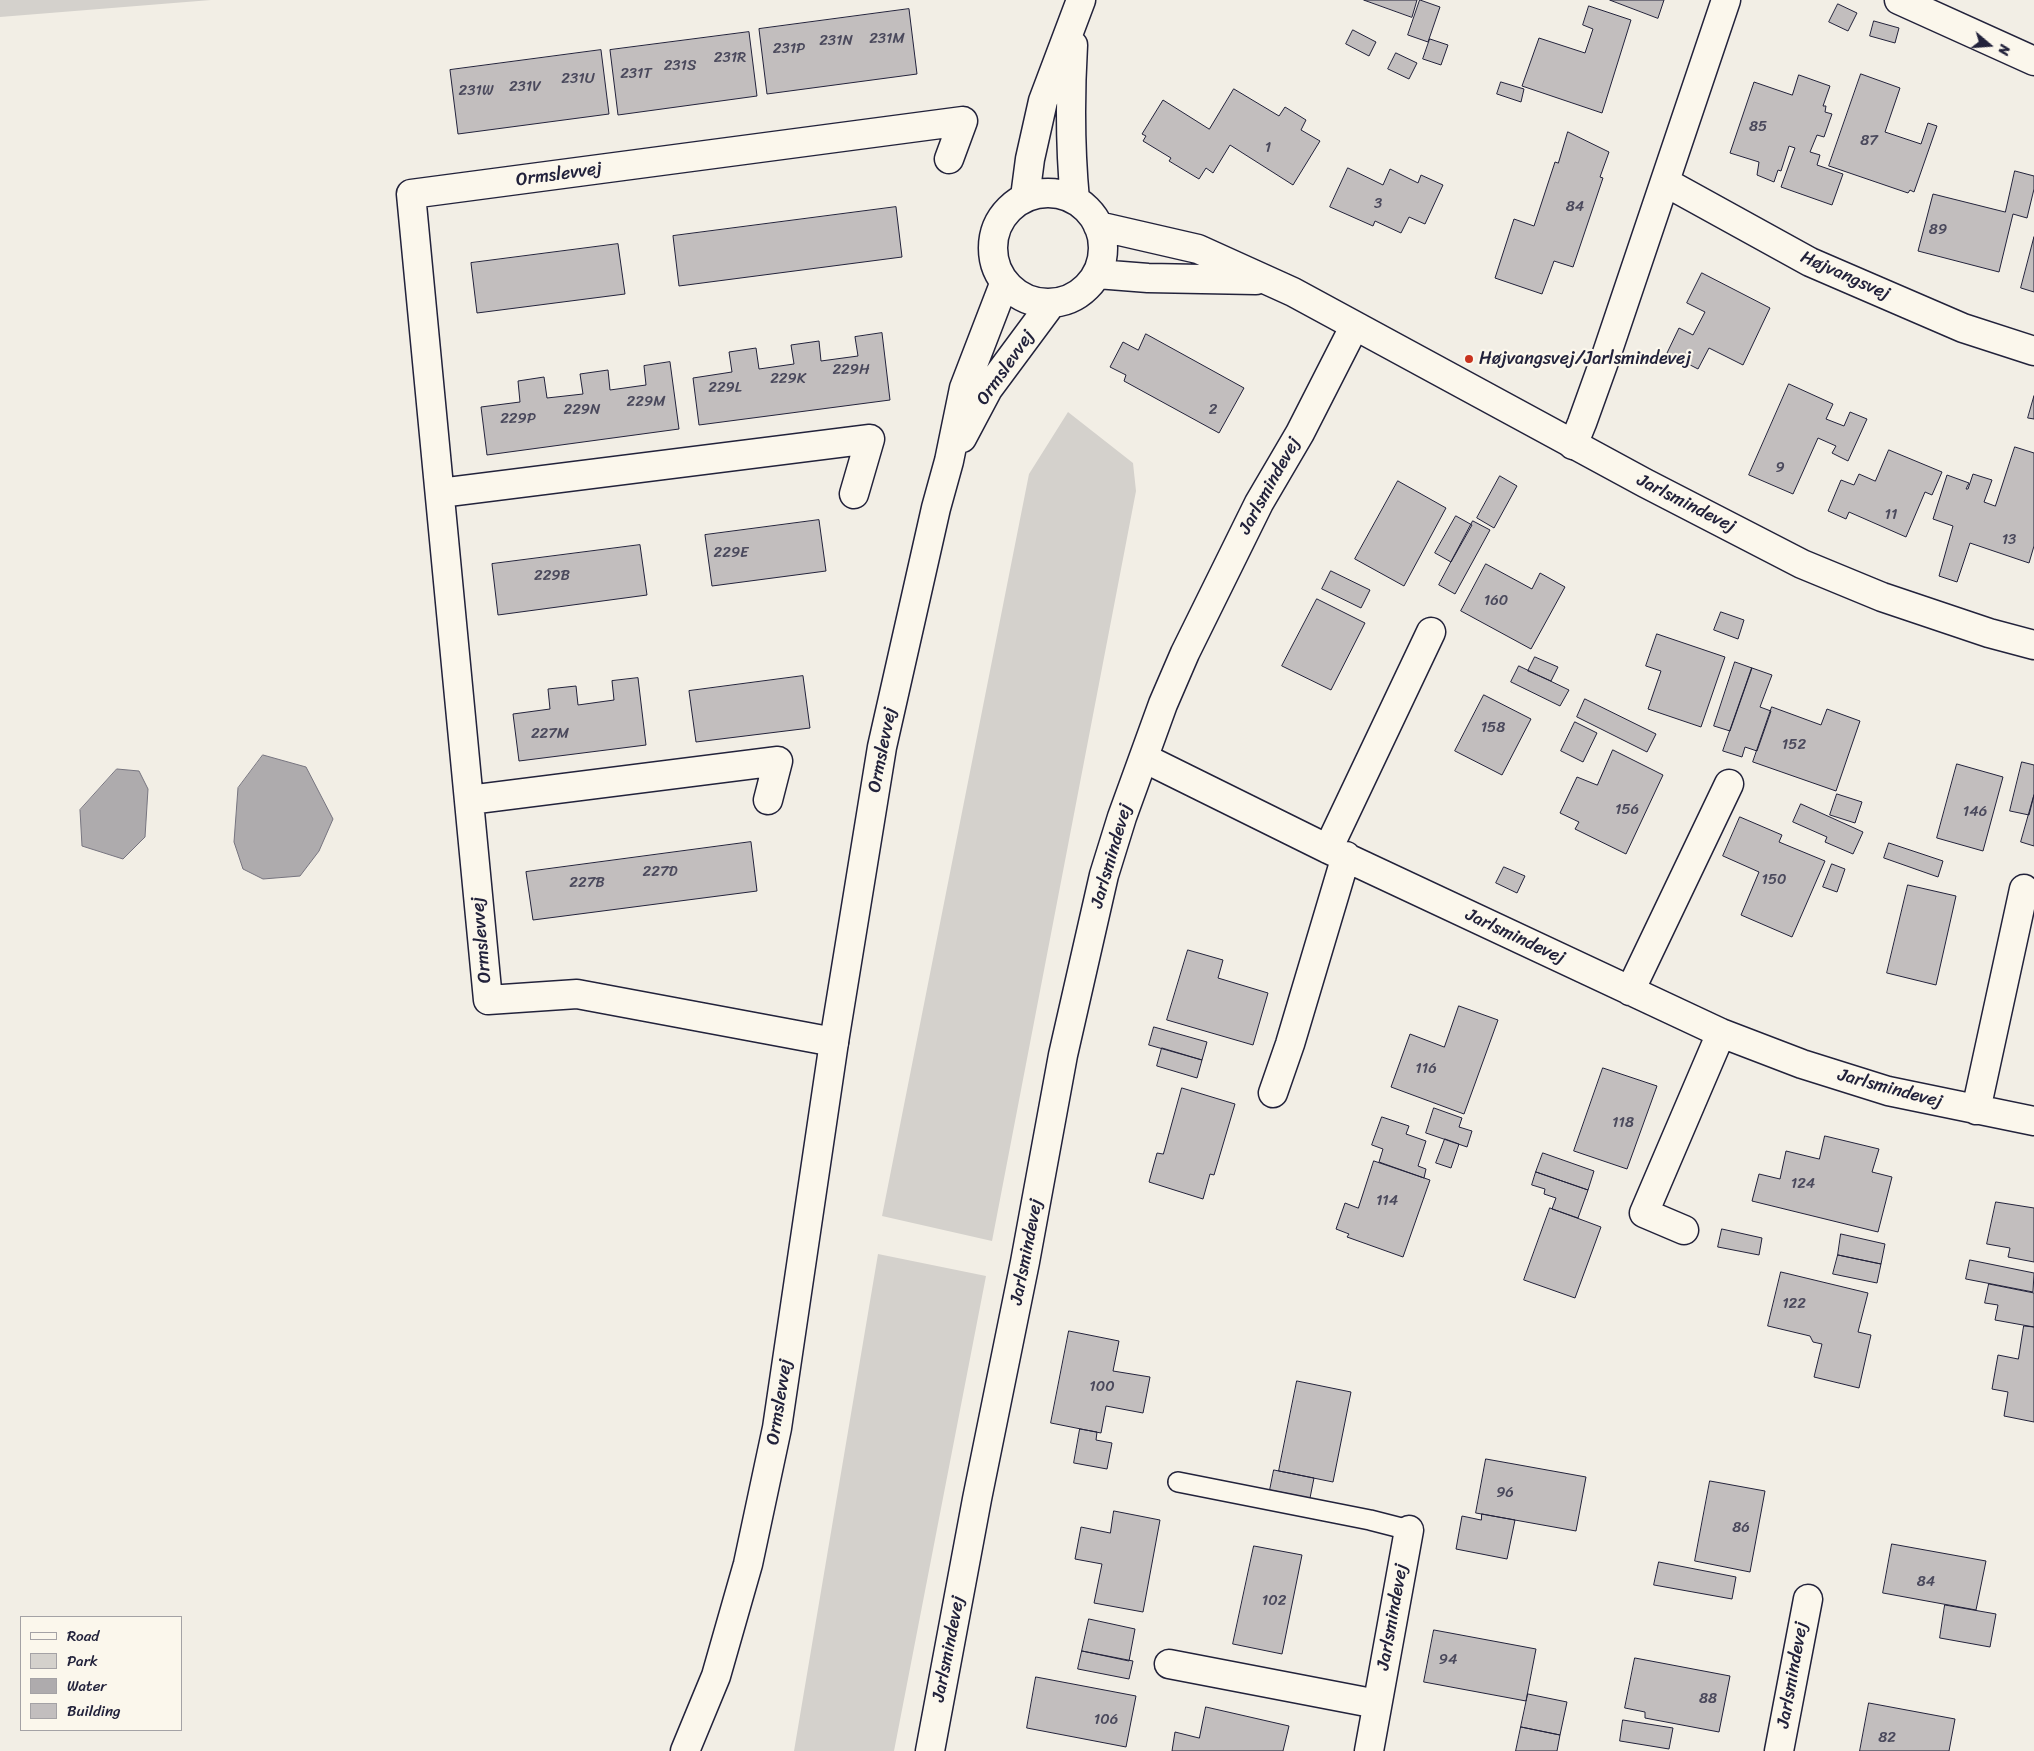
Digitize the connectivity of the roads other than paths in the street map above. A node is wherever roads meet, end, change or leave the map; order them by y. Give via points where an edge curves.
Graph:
1 (1726, 0) edge
2 (1899, 0) edge
3 (1077, 10) edge
4 (2034, 61) edge
5 (949, 159) dead end
6 (1665, 182) junction
7 (1026, 197) junction
8 (1075, 200) junction
9 (1098, 226) junction
10 (1097, 274) junction
11 (1265, 280) junction
12 (1004, 284) junction
13 (1052, 304) junction
14 (1354, 327) junction
15 (2034, 351) edge
16 (1573, 445) junction
17 (949, 461) junction
18 (440, 493) junction
19 (854, 494) dead end
20 (1431, 632) dead end
21 (2034, 646) edge
22 (1144, 758) junction
23 (1729, 784) dead end
24 (468, 800) junction
25 (768, 800) dead end
26 (1337, 852) junction
27 (2024, 890) dead end
28 (1630, 991) junction
29 (1721, 1032) junction
30 (834, 1042) junction
31 (1273, 1093) dead end
32 (1976, 1110) junction
33 (2034, 1121) edge
34 (1684, 1230) dead end
35 (1178, 1482) dead end
36 (1410, 1530) joint
37 (1808, 1599) dead end
38 (1169, 1664) dead end
39 (1377, 1704) junction
40 (685, 1751) edge
41 (930, 1751) edge
42 (1368, 1751) edge
43 (1779, 1751) edge

1 - 6 street
2 - 4 street
3 - 7 street via 1044,101 1030,159
3 - 8 street via 1070,108
5 - 18 street, Ormslevvej via 964,121 412,194
6 - 15 street, Højvangsvej via 1810,262 1962,328
6 - 16 street
7 - 8 street via 1042,192 1059,193
7 - 12 street via 1011,206 993,235 992,252
8 - 9 street via 1085,207
9 - 10 street via 1103,242
9 - 11 street, Jarlsmindevej via 1198,249
10 - 11 street, Jarlsmindevej
10 - 13 street via 1086,289 1070,300
11 - 14 street, Jarlsmindevej
12 - 13 street via 1034,302
12 - 17 street, Ormslevvej via 964,388
13 - 17 street, Ormslevvej via 988,389
14 - 16 street, Jarlsmindevej
14 - 22 street, Jarlsmindevej via 1300,433 1259,504 1185,653
16 - 21 street, Jarlsmindevej via 1802,564 1882,598
17 - 30 street, Ormslevvej via 882,747
18 - 19 street via 870,439
18 - 24 street, Ormslevvej
20 - 26 street
22 - 26 street, Jarlsmindevej
22 - 41 street, Jarlsmindevej via 1104,875 1062,1055
23 - 28 street
24 - 25 street via 778,761
24 - 30 street, Ormslevvej via 488,1000 576,994
26 - 28 street, Jarlsmindevej
26 - 31 street via 1290,1044
27 - 32 street
28 - 29 street, Jarlsmindevej
29 - 32 street, Jarlsmindevej via 1802,1064 1888,1091
29 - 34 street via 1644,1214
30 - 40 street, Ormslevvej via 777,1428 755,1535 716,1676
32 - 33 street, Jarlsmindevej
35 - 36 lane
36 - 39 street, Jarlsmindevej
37 - 43 street, Jarlsmindevej
38 - 39 street
39 - 42 street, Jarlsmindevej

